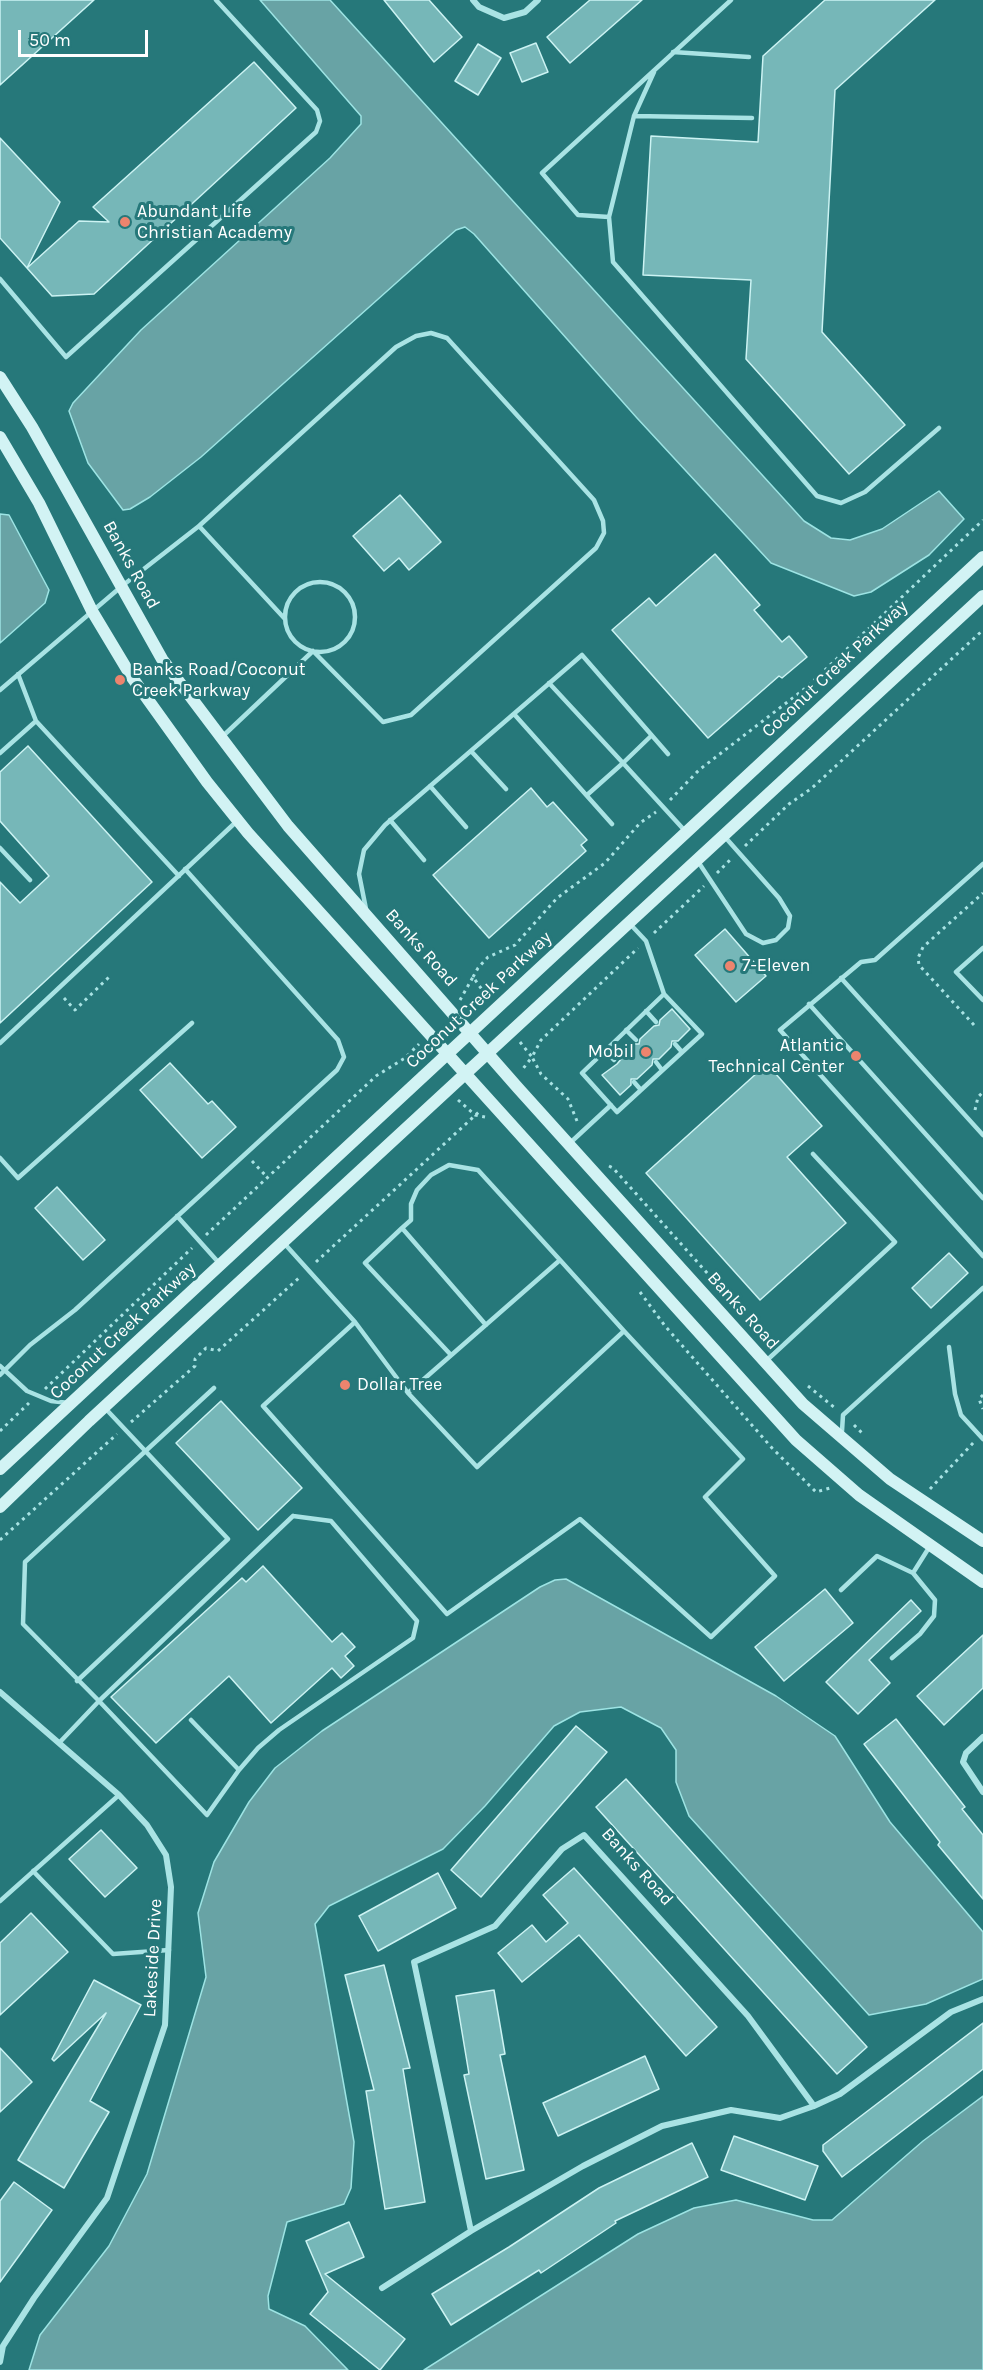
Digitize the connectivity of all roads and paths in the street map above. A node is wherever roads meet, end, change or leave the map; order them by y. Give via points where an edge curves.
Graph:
1 (216, 0) edge
2 (473, 0) edge
3 (538, 0) edge
4 (731, 0) edge
5 (674, 52) junction
6 (749, 57) dead end
7 (655, 68) junction
8 (634, 116) junction
9 (752, 118) dead end
10 (609, 217) junction
11 (0, 279) edge
12 (0, 377) edge
13 (939, 428) dead end
14 (1, 440) edge
15 (983, 520) edge
16 (200, 526) junction
17 (983, 557) edge
18 (122, 586) junction
19 (983, 596) edge
20 (92, 611) junction
21 (285, 619) junction
22 (983, 630) edge
23 (313, 651) junction
24 (18, 674) junction
25 (549, 683) junction
26 (0, 690) edge
27 (514, 714) junction
28 (36, 721) junction
29 (651, 736) junction
30 (221, 738) junction
31 (471, 751) junction
32 (0, 753) edge
33 (668, 754) dead end
34 (623, 763) junction
35 (430, 786) junction
36 (506, 789) dead end
37 (587, 795) junction
38 (663, 807) junction
39 (238, 820) junction
40 (390, 820) junction
41 (612, 824) dead end
42 (466, 826) dead end
43 (686, 832) junction
44 (724, 836) junction
45 (0, 848) edge
46 (738, 852) junction
47 (424, 860) dead end
48 (697, 860) junction
49 (983, 864) edge
50 (185, 869) junction
51 (179, 876) junction
52 (30, 880) dead end
53 (710, 880) junction
54 (983, 893) edge
55 (367, 915) junction
56 (630, 923) junction
57 (646, 941) junction
58 (983, 948) edge
59 (109, 977) dead end
60 (473, 977) dead end
61 (841, 978) junction
62 (664, 994) junction
63 (64, 998) dead end
64 (983, 1000) edge
65 (809, 1004) junction
66 (646, 1011) junction
67 (656, 1022) dead end
68 (192, 1023) dead end
69 (974, 1025) dead end
70 (626, 1030) junction
71 (470, 1031) junction
72 (430, 1033) junction
73 (636, 1040) dead end
74 (0, 1043) edge
75 (675, 1044) dead end
76 (605, 1051) junction
77 (682, 1052) junction
78 (448, 1054) junction
79 (489, 1054) junction
80 (532, 1058) dead end
81 (614, 1060) dead end
82 (656, 1062) dead end
83 (662, 1070) junction
84 (466, 1074) junction
85 (634, 1082) dead end
86 (641, 1090) junction
87 (983, 1092) edge
88 (490, 1101) junction
89 (611, 1106) junction
90 (972, 1124) junction
91 (983, 1135) edge
92 (568, 1144) junction
93 (245, 1154) junction
94 (813, 1154) dead end
95 (0, 1158) edge
96 (267, 1177) junction
97 (983, 1198) edge
98 (177, 1216) junction
99 (402, 1228) junction
100 (200, 1241) junction
101 (283, 1242) junction
102 (983, 1256) edge
103 (560, 1260) junction
104 (221, 1264) junction
105 (308, 1270) junction
106 (983, 1288) edge
107 (355, 1322) junction
108 (486, 1325) junction
109 (624, 1331) junction
110 (949, 1347) dead end
111 (451, 1355) junction
112 (765, 1362) junction
113 (1, 1371) edge
114 (214, 1388) dead end
115 (408, 1393) junction
116 (983, 1395) edge
117 (37, 1396) junction
118 (72, 1403) junction
119 (104, 1407) junction
120 (983, 1409) edge
121 (124, 1428) junction
122 (0, 1431) edge
123 (842, 1431) dead end
124 (981, 1437) edge
125 (146, 1450) junction
126 (0, 1469) edge
127 (930, 1489) dead end
128 (0, 1507) edge
129 (0, 1540) edge
130 (983, 1541) edge
131 (930, 1546) junction
132 (913, 1573) junction
133 (983, 1582) edge
134 (841, 1590) dead end
135 (892, 1658) dead end
136 (76, 1681) junction
137 (0, 1692) edge
138 (99, 1701) junction
139 (191, 1720) dead end
140 (983, 1737) edge
141 (60, 1742) junction
142 (239, 1770) junction
143 (983, 1792) edge
144 (119, 1795) junction
145 (33, 1871) junction
146 (0, 1901) edge
147 (169, 1950) junction
148 (983, 1999) edge
149 (814, 2106) junction
150 (471, 2231) junction
151 (382, 2288) dead end
152 (0, 2362) edge

1 - 11 lane via 317,110 321,121 316,132 66,357
2 - 3 street via 479,7 504,18 525,12
4 - 5 lane
5 - 6 lane
5 - 7 lane
7 - 8 lane
7 - 10 lane via 542,173 578,214
8 - 9 lane
8 - 10 lane
10 - 13 lane via 613,262 817,496 841,503 865,492
12 - 18 street, Banks Road
14 - 20 street via 39,503
15 - 38 path via 807,687 699,770
16 - 18 lane
16 - 21 lane
16 - 23 lane via 396,347 431,333 447,338 594,500 604,533 596,548 411,715 382,722
17 - 43 street, Coconut Creek Parkway
18 - 20 lane
18 - 30 street, Banks Road via 162,659
19 - 44 street
20 - 24 lane
20 - 39 street via 168,730
21 - 23 lane via 291,637 304,649
21 - 23 lane via 289,601 301,587 327,582 344,590 356,614 352,632 340,646
22 - 46 path
23 - 30 lane
24 - 26 lane
24 - 28 lane
25 - 27 lane
25 - 29 lane via 582,655
25 - 34 lane
27 - 31 lane
27 - 37 lane
28 - 32 lane
28 - 51 lane
29 - 33 lane
29 - 34 lane
30 - 55 street, Banks Road via 288,826
31 - 35 lane
31 - 36 lane
34 - 37 lane
34 - 38 lane
35 - 40 lane
35 - 42 lane
37 - 41 lane
38 - 43 lane
38 - 60 path via 640,823 605,863 557,898 515,945 488,957
39 - 50 lane
39 - 72 street
40 - 47 lane
40 - 55 lane via 364,850 359,874
43 - 71 street, Coconut Creek Parkway
44 - 46 lane
44 - 48 street
45 - 52 lane
46 - 53 path
46 - 53 lane via 790,916 788,928 776,940 763,943 746,934
48 - 53 lane
48 - 56 street
49 - 61 lane via 875,960 861,962
50 - 51 lane
50 - 93 lane via 338,1040 344,1057 337,1070
51 - 74 lane
53 - 57 path
54 - 69 path via 923,947 918,958
55 - 71 street, Banks Road
56 - 57 lane
56 - 79 street
57 - 62 lane
57 - 80 path via 541,1040
58 - 64 lane via 956,972
59 - 63 path via 75,1010
61 - 65 lane
61 - 90 lane
62 - 66 lane
62 - 77 lane via 702,1034
65 - 97 lane
65 - 102 lane via 780,1030
66 - 67 lane
66 - 70 lane
68 - 95 lane via 18,1178
70 - 73 lane
70 - 76 lane
71 - 78 street, Coconut Creek Parkway
71 - 79 street, Banks Road
72 - 78 street
72 - 96 path via 405,1058 376,1076
75 - 77 lane
76 - 81 lane
76 - 89 lane via 582,1073
77 - 83 lane
78 - 84 street
78 - 104 street, Coconut Creek Parkway
79 - 84 street
79 - 92 street, Banks Road
82 - 83 lane
83 - 86 lane
84 - 88 street
84 - 101 street
85 - 86 lane
86 - 89 lane via 617,1112
87 - 90 path via 978,1097
88 - 105 path
88 - 131 street via 796,1440 859,1496
89 - 92 lane
90 - 91 lane
92 - 112 street, Banks Road
93 - 96 path
93 - 98 lane
94 - 112 lane via 895,1242
96 - 100 path
98 - 100 lane
98 - 113 lane via 75,1310
99 - 103 lane via 411,1220 411,1204 417,1190 431,1175 449,1165 478,1170
99 - 108 lane
99 - 111 lane via 365,1263
100 - 104 lane
100 - 117 path
101 - 105 lane
101 - 119 street
103 - 108 lane
103 - 109 lane
104 - 118 street, Coconut Creek Parkway
105 - 107 lane
105 - 121 path via 218,1352 206,1348 195,1359 195,1366
106 - 123 lane via 843,1415
107 - 109 lane via 263,1406 447,1614 580,1519 711,1637 775,1576 705,1497 743,1459
107 - 115 lane
108 - 111 lane
109 - 115 lane via 477,1467
110 - 124 lane via 961,1415
111 - 115 lane
112 - 130 street, Banks Road via 803,1404 859,1454
113 - 117 lane
114 - 125 lane
116 - 120 path via 979,1399
117 - 118 lane
117 - 122 path
118 - 126 street, Coconut Creek Parkway
119 - 121 lane
119 - 128 street
121 - 125 lane
121 - 129 path
124 - 127 path
125 - 136 lane via 25,1562 23,1624
125 - 136 lane via 228,1539
131 - 132 lane
131 - 133 street
132 - 134 lane via 877,1556
132 - 135 lane via 935,1600 934,1616
136 - 138 lane
137 - 141 street, Lakeside Drive
138 - 141 lane
138 - 142 lane via 207,1815
138 - 142 lane via 292,1516 331,1521 417,1621 413,1638 279,1730
139 - 142 lane
140 - 143 street via 966,1753 963,1762
141 - 144 street, Lakeside Drive
144 - 145 lane
144 - 147 street, Lakeside Drive via 147,1825 166,1855 171,1887
145 - 146 lane
145 - 147 lane via 113,1954
147 - 152 street, Lakeside Drive via 165,2025 107,2198 34,2298 3,2346
148 - 149 street via 951,2012 840,2094
149 - 150 street via 780,2118 731,2110 662,2126 583,2166
149 - 150 street, Banks Road via 748,2016 584,1835 562,1849 495,1926 414,1962
150 - 151 street

